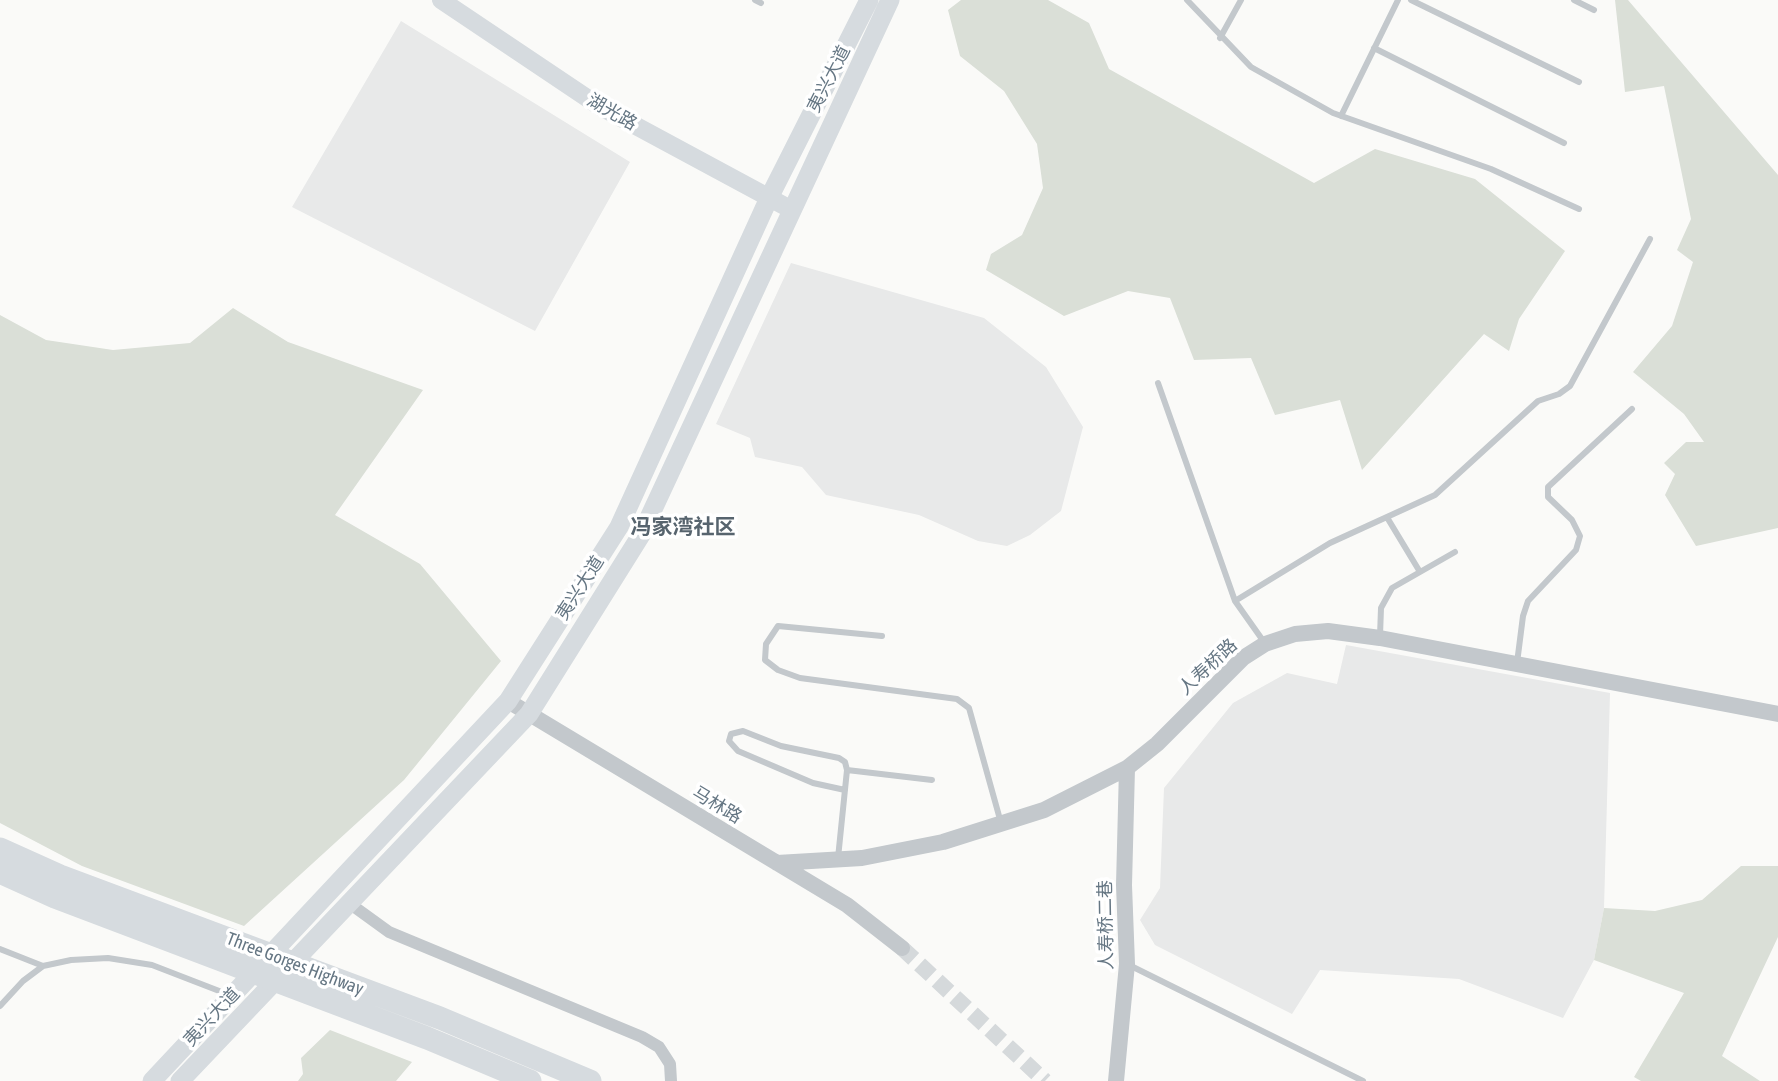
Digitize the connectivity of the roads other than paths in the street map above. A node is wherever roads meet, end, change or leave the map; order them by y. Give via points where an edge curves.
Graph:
1 (440, 0) edge
2 (869, 0) edge
3 (890, 0) edge
4 (1186, 0) edge
5 (1241, 0) edge
6 (1398, 0) edge
7 (1411, 0) edge
8 (1574, 0) edge
9 (1594, 10) dead end
10 (1220, 38) junction
11 (1374, 48) junction
12 (1579, 82) dead end
13 (1341, 116) junction
14 (1564, 143) dead end
15 (769, 198) junction
16 (1578, 209) dead end
17 (792, 210) junction
18 (1650, 239) dead end
19 (1158, 383) dead end
20 (1632, 409) dead end
21 (1388, 519) junction
22 (1455, 552) dead end
23 (1420, 572) junction
24 (1235, 601) junction
25 (882, 636) dead end
26 (1380, 638) junction
27 (1265, 644) junction
28 (1517, 663) junction
29 (508, 701) junction
30 (529, 713) junction
31 (1778, 714) edge
32 (1127, 768) junction
33 (847, 770) junction
34 (932, 780) dead end
35 (845, 790) junction
36 (1001, 825) junction
37 (0, 849) edge
38 (838, 860) junction
39 (777, 863) junction
40 (0, 872) edge
41 (349, 903) junction
42 (902, 947) tunnel mouth
43 (0, 949) edge
44 (1127, 964) junction
45 (43, 966) junction
46 (232, 996) junction
47 (0, 1006) edge
48 (152, 1081) edge
49 (180, 1081) edge
50 (530, 1081) edge
51 (590, 1081) edge
52 (671, 1081) edge
53 (1116, 1081) edge
54 (1363, 1081) edge

1 - 15 main road, 湖光路 via 599,106
2 - 15 main road, 夷兴大道
3 - 17 main road, 夷兴大道
4 - 10 lane
5 - 10 lane
6 - 11 lane
7 - 12 lane
8 - 9 lane
10 - 13 lane via 1251,67
11 - 13 lane
11 - 14 lane
13 - 16 lane via 1491,169
15 - 17 main road, 湖光路
15 - 29 main road, 夷兴大道 via 619,527
17 - 30 main road, 夷兴大道 via 641,535
18 - 21 lane via 1570,386 1538,401 1435,495
19 - 24 lane
20 - 28 lane via 1548,487 1548,498 1572,520 1580,536 1576,550 1528,601
21 - 23 lane
21 - 24 lane via 1330,543
22 - 23 lane
23 - 26 lane via 1384,598
24 - 27 lane
25 - 36 lane via 778,626 766,644 765,660 800,678 957,699 969,708
26 - 27 street, 人寿桥路 via 1328,631 1295,634
26 - 28 street, 人寿桥路
27 - 32 street, 人寿桥路 via 1243,657
28 - 31 street, 人寿桥路
29 - 30 street, 马林路
29 - 46 main road, 夷兴大道
30 - 39 street, 马林路
30 - 41 main road, 夷兴大道
32 - 36 street, 人寿桥路 via 1044,810
32 - 44 street, 人寿桥二巷
33 - 34 lane
33 - 35 lane
33 - 35 lane via 839,758 781,746 743,731 736,731 729,741 738,751 796,776
35 - 38 lane
36 - 38 street, 人寿桥路 via 943,842
37 - 51 highway, Three Gorges Highway via 60,876 440,1018
38 - 39 street, 人寿桥路
39 - 42 street, 马林路 via 847,905
40 - 50 highway, Three Gorges Highway
41 - 49 main road, 夷兴大道
41 - 52 street via 389,932 642,1037 659,1047 670,1065
43 - 45 lane
44 - 53 street, 人寿桥二巷
44 - 54 lane
45 - 46 lane via 108,958 152,965
45 - 47 lane
46 - 48 main road, 夷兴大道

